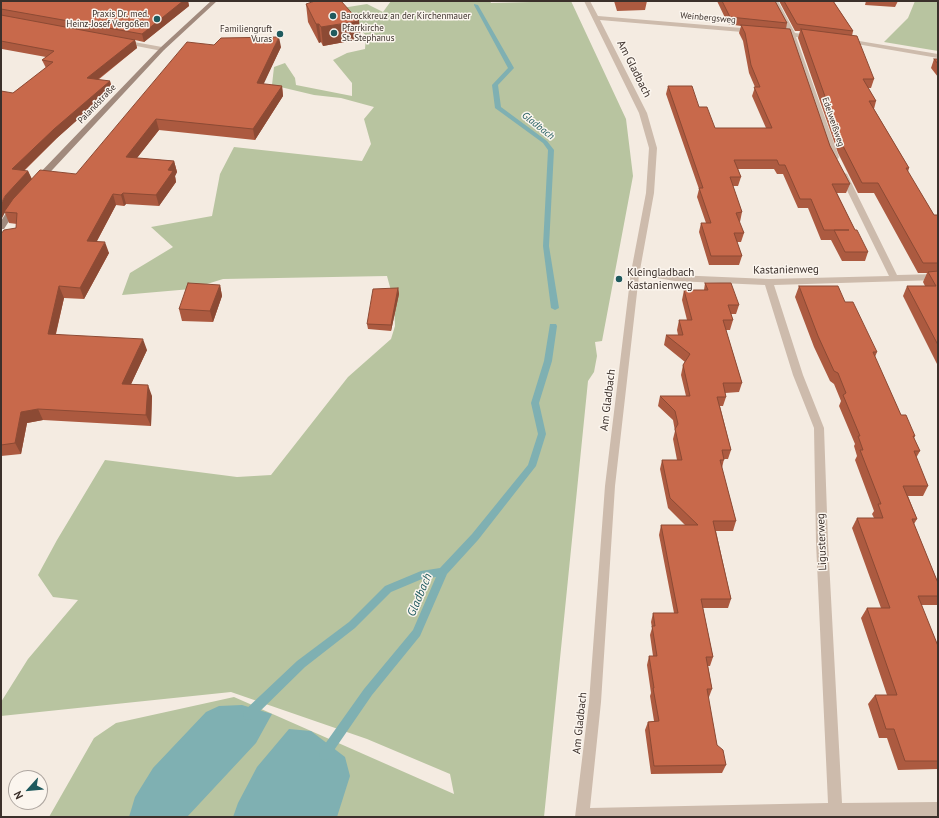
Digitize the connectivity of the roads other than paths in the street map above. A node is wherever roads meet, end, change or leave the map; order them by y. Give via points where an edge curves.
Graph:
1 (214, 1) edge
2 (587, 1) edge
3 (775, 1) edge
4 (594, 18) junction
5 (760, 32) edge
6 (776, 33) edge
7 (792, 34) junction
8 (815, 37) edge
9 (838, 40) edge
10 (118, 41) edge
11 (162, 49) junction
12 (938, 56) edge
13 (32, 187) edge
14 (18, 203) edge
15 (1, 227) edge
16 (635, 272) junction
17 (938, 277) edge
18 (894, 278) junction
19 (769, 282) junction
20 (938, 809) edge
21 (835, 810) junction
22 (811, 813) edge
23 (582, 816) edge

1 - 11 main road, Palandstraße
2 - 4 street, Am Gladbach
3 - 7 street, Edelweißweg
4 - 5 street, Weinbergsweg
4 - 16 street, Am Gladbach via 643,113 653,148 650,192
6 - 7 street
7 - 8 street
7 - 18 street, Edelweißweg via 838,164
9 - 12 street
10 - 11 street
11 - 13 main road, Palandstraße
14 - 15 main road
16 - 19 street, Kastanienweg via 675,278
16 - 23 street, Am Gladbach via 610,486 595,702
17 - 18 street, Kastanienweg
18 - 19 street, Kastanienweg
19 - 21 street, Ligusterweg via 798,375 820,428 822,550
20 - 21 street
21 - 22 street
22 - 23 street

